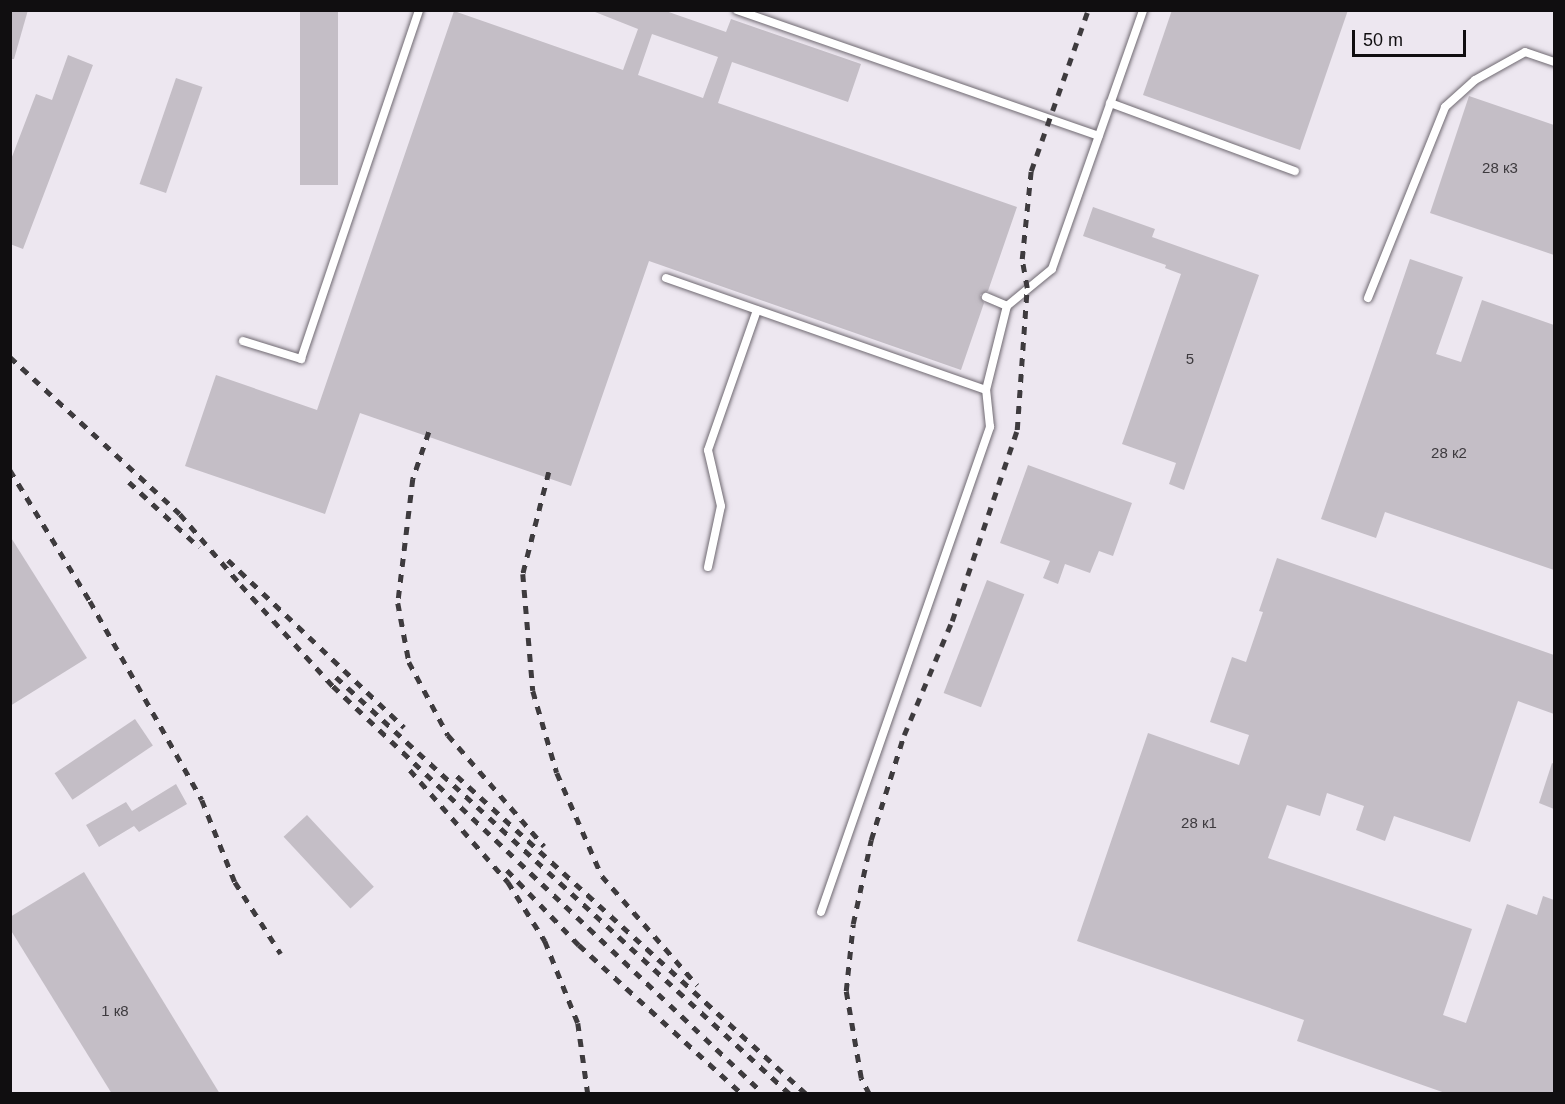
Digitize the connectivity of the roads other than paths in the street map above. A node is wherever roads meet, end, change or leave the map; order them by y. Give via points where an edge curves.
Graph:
1 (419, 10) edge
2 (737, 10) edge
3 (1143, 10) edge
4 (1554, 62) edge
5 (1110, 103) junction
6 (1099, 136) junction
7 (1295, 171) dead end
8 (666, 278) dead end
9 (986, 297) dead end
10 (1368, 298) dead end
11 (1007, 306) junction
12 (757, 310) junction
13 (243, 341) dead end
14 (986, 390) junction
15 (708, 567) dead end
16 (822, 912) dead end

1 - 13 lane via 301,359
2 - 6 lane
3 - 5 lane
4 - 10 lane via 1525,52 1474,80 1445,107
5 - 6 lane
5 - 7 lane
6 - 11 lane via 1052,268
8 - 12 lane
9 - 11 lane
11 - 14 lane
12 - 14 lane
12 - 15 lane via 708,450 720,506
14 - 16 lane via 990,427

